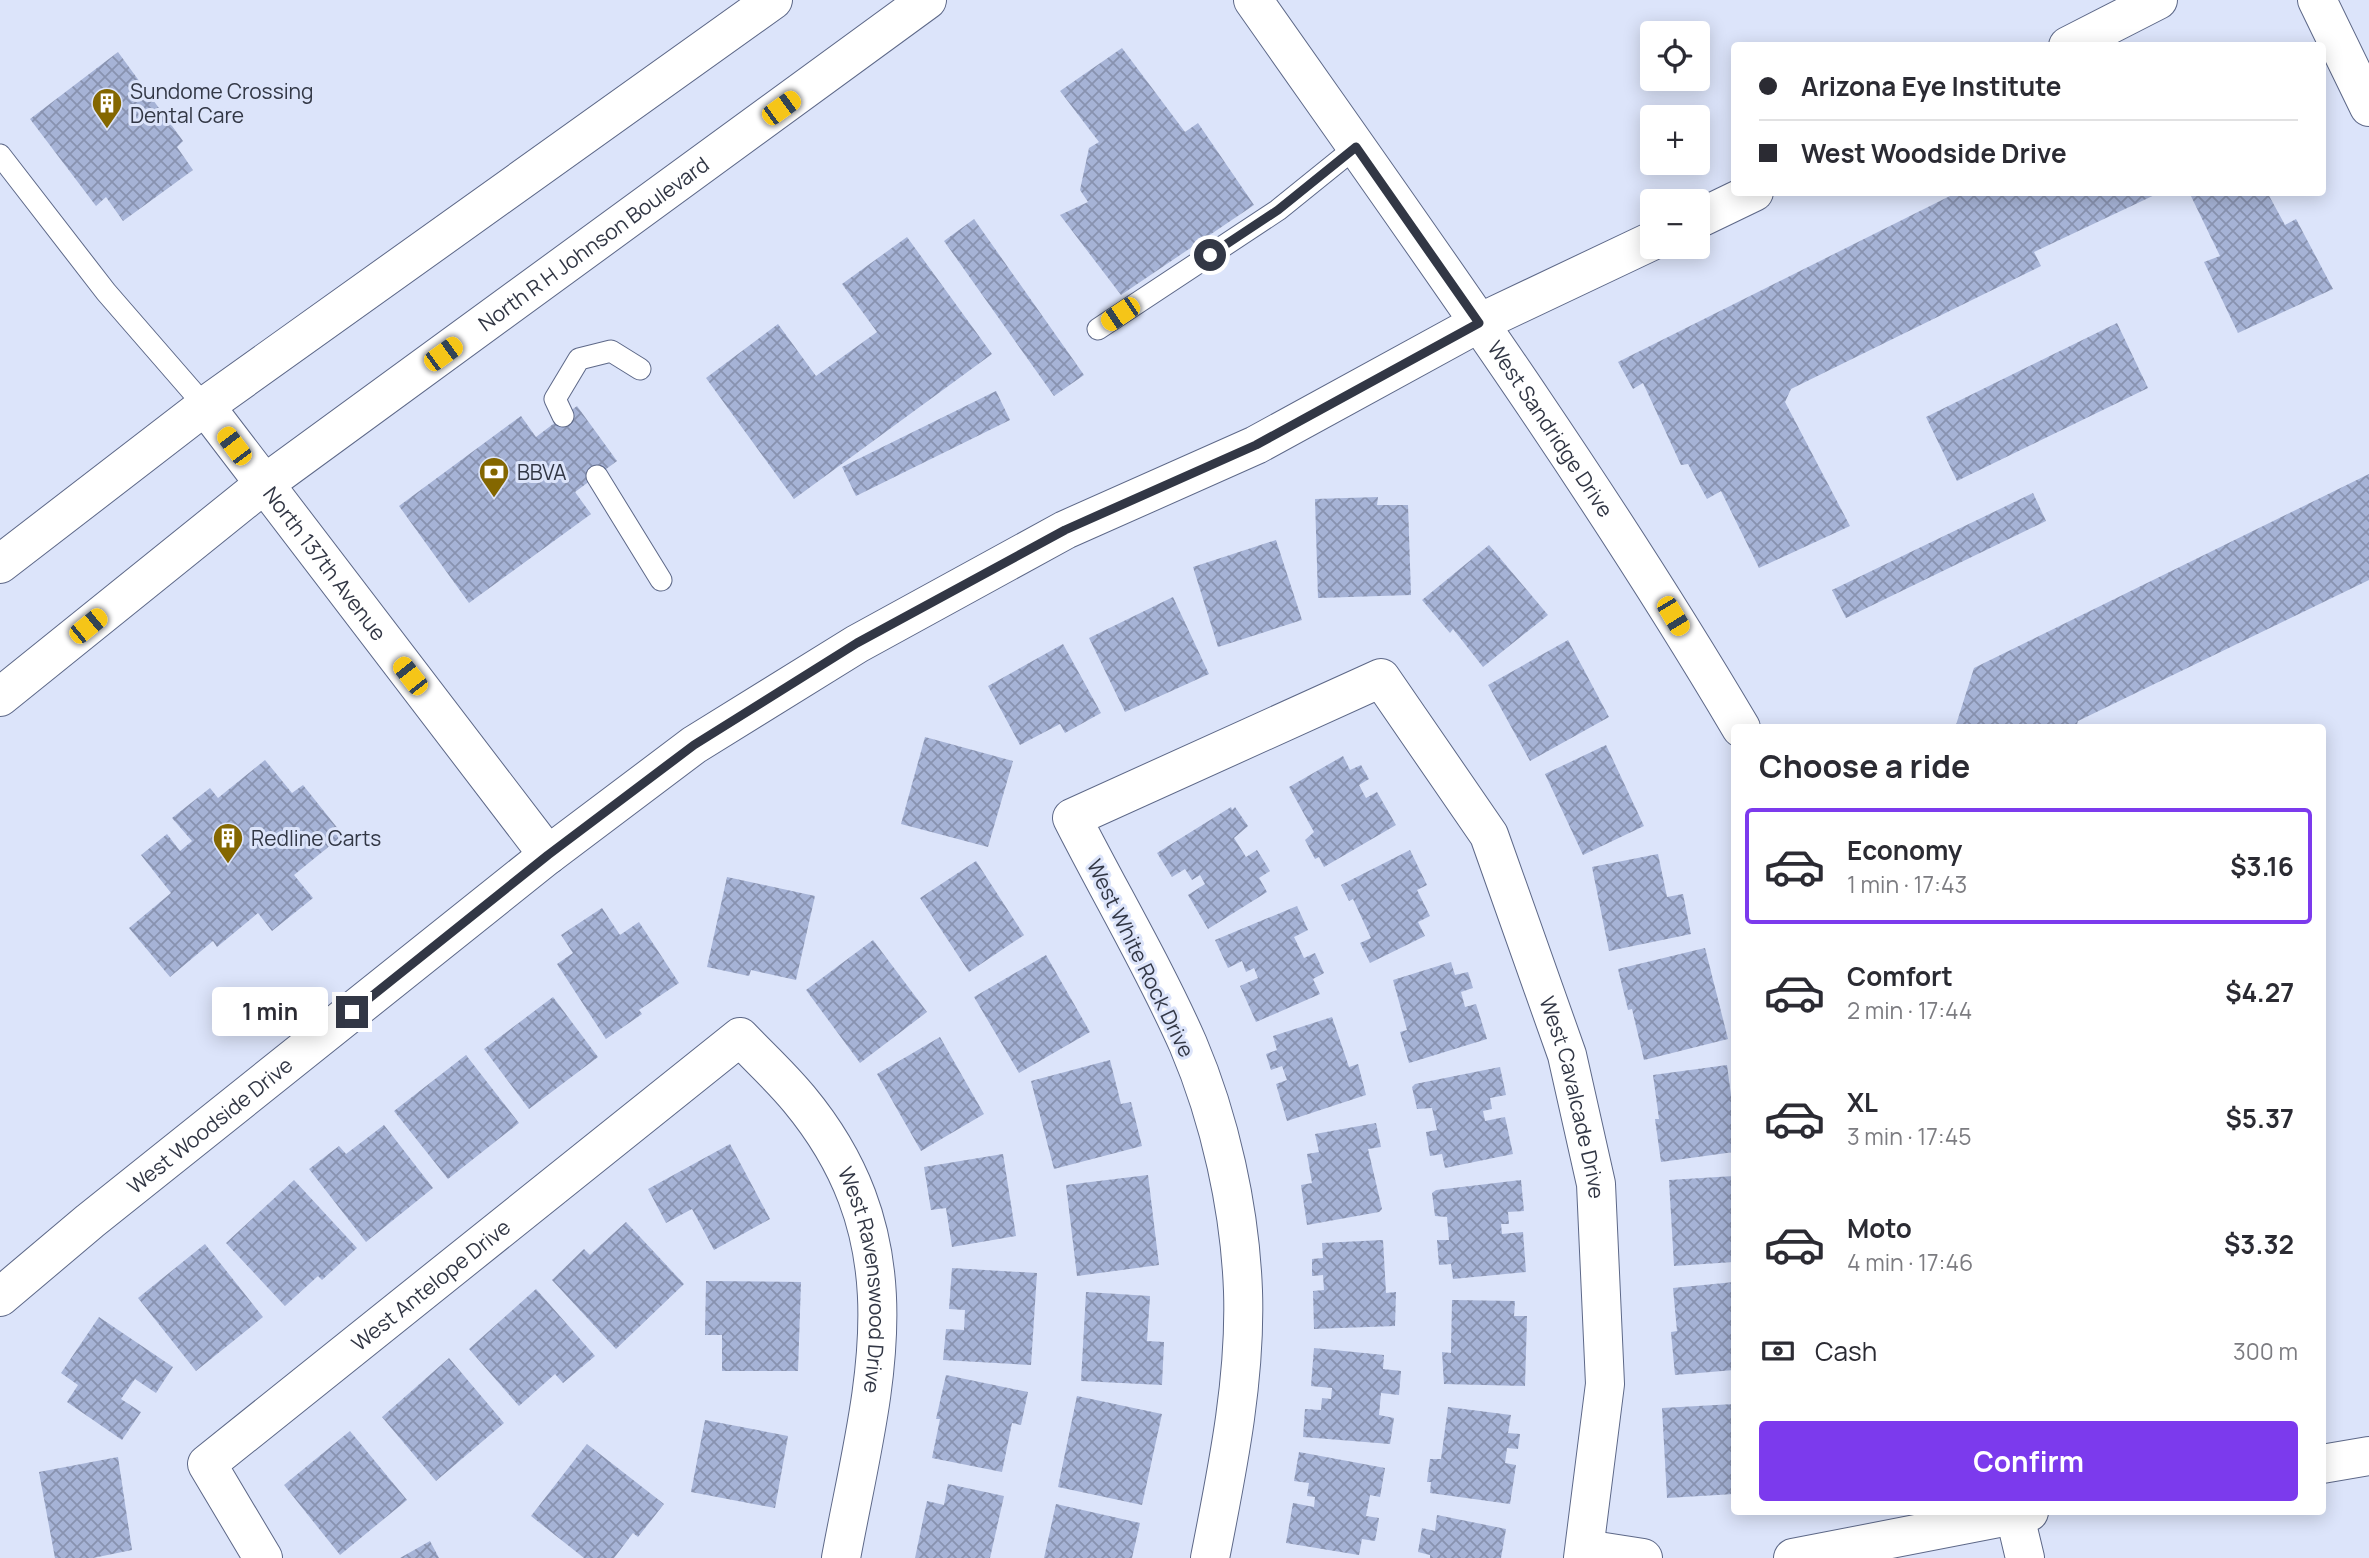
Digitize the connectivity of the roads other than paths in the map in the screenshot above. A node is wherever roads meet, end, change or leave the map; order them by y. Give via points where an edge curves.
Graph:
1 (773, 0) edge
2 (927, 0) edge
3 (1252, 0) edge
4 (2158, 0) edge
5 (2317, 0) edge
6 (2076, 42) edge
7 (2364, 84) edge
8 (1356, 147) junction
9 (0, 155) edge
10 (1746, 196) edge
11 (1710, 213) edge
12 (1640, 247) edge
13 (1479, 323) junction
14 (1098, 329) dead end
15 (640, 369) dead end
16 (205, 406) junction
17 (563, 416) dead end
18 (597, 476) dead end
19 (263, 485) junction
20 (0, 564) edge
21 (661, 580) dead end
22 (1381, 678) joint
23 (0, 697) edge
24 (1739, 724) edge
25 (548, 855) junction
26 (740, 1037) joint
27 (0, 1297) edge
28 (2369, 1456) edge
29 (2326, 1463) edge
30 (2010, 1515) edge
31 (2020, 1515) edge
32 (1584, 1553) edge
33 (263, 1558) edge
34 (841, 1558) edge
35 (1210, 1558) edge
36 (1643, 1558) edge
37 (1793, 1558) edge
38 (2025, 1558) edge

1 - 16 street
2 - 19 street, North R H Johnson Boulevard
3 - 8 street, West Sandridge Drive
4 - 6 street
5 - 7 street
8 - 13 street, West Sandridge Drive
8 - 14 lane via 1278,210
9 - 16 lane via 106,292
10 - 11 street
12 - 13 street, West Woodside Drive
13 - 24 street, West Sandridge Drive via 1645,570
13 - 25 street, West Woodside Drive via 1256,445 1065,530 857,643 694,745
15 - 17 lane via 611,351 579,359 555,399
16 - 19 street, North 137th Avenue
16 - 20 street
18 - 21 lane
19 - 23 street, North R H Johnson Boulevard
19 - 25 street, North 137th Avenue
22 - 32 street, West Cavalcade Drive via 1489,835 1567,1055 1595,1184 1605,1384
22 - 35 street, West White Rock Drive via 1072,818 1188,1045 1233,1203 1243,1291 1241,1367
25 - 27 street, West Woodside Drive
26 - 33 street, West Antelope Drive via 207,1464
26 - 34 street, West Ravenswood Drive via 799,1098 820,1129 850,1185 874,1251 879,1300 877,1361
28 - 29 street
30 - 37 street
31 - 38 street
32 - 36 street

